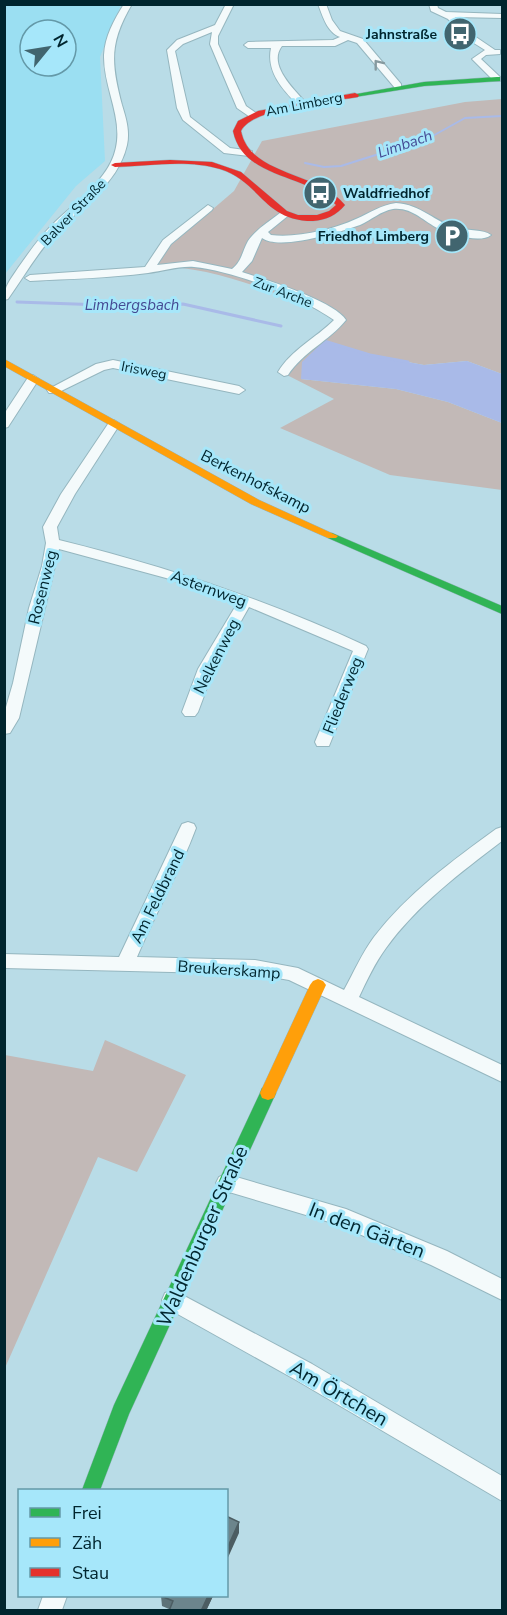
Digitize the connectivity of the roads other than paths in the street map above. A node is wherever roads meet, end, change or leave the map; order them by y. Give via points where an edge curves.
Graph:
1 (128, 4) edge
2 (230, 4) edge
3 (322, 4) edge
4 (433, 4) edge
5 (445, 14) junction
6 (502, 16) edge
7 (220, 26) junction
8 (347, 37) junction
9 (248, 45) dead end
10 (276, 45) junction
11 (498, 52) edge
12 (496, 79) joint
13 (398, 86) junction
14 (302, 104) junction
15 (253, 115) junction
16 (249, 153) junction
17 (115, 165) junction
18 (208, 208) dead end
19 (284, 215) junction
20 (262, 232) junction
21 (486, 236) dead end
22 (148, 270) junction
23 (234, 273) junction
24 (4, 278) edge
25 (30, 278) dead end
26 (17, 279) junction
27 (4, 297) edge
28 (4, 362) edge
29 (284, 372) dead end
30 (33, 379) junction
31 (53, 390) junction
32 (239, 390) dead end
33 (4, 424) edge
34 (114, 424) junction
35 (52, 543) junction
36 (245, 602) junction
37 (502, 610) edge
38 (361, 649) joint
39 (190, 712) dead end
40 (4, 729) edge
41 (323, 742) dead end
42 (188, 828) dead end
43 (502, 833) edge
44 (4, 961) edge
45 (125, 964) junction
46 (318, 985) junction
47 (348, 999) junction
48 (502, 1074) edge
49 (226, 1183) junction
50 (502, 1290) edge
51 (173, 1300) junction
52 (93, 1489) edge
53 (502, 1489) edge

1 - 17 street, Balver Straße via 112,32 107,52 124,132
2 - 7 street
3 - 8 street via 332,27
4 - 5 street via 434,9
5 - 6 street
5 - 11 street via 471,39
7 - 15 street via 214,44 242,108
7 - 16 street via 180,42 171,51 180,99 184,114 194,126 227,151
8 - 10 street via 335,42
13 -> 8 street via 360,41
9 - 10 street
10 - 14 street via 273,56 278,73
11 - 12 street, Am Limberg via 476,59
12 - 13 street, Am Limberg
13 - 14 street, Am Limberg
14 - 15 street, Am Limberg
15 - 16 street, Am Limberg via 240,125 236,134
16 - 19 street via 273,170 326,190 341,205 321,217
17 - 19 street via 188,164 224,168 250,180 270,207
17 - 26 street, Balver Straße via 48,235
18 - 22 street via 167,242
19 - 20 street
20 - 21 street via 268,238 286,240 403,206 422,212 442,226
20 - 23 street via 252,244 248,262
22 - 23 street, Zur Arche via 191,264
22 - 25 street, Zur Arche
23 - 29 street, Zur Arche via 317,305 340,320 290,362
24 - 26 street
26 - 27 street, Balver Straße
28 - 30 street, Berkenhofskamp
30 - 31 street, Berkenhofskamp
30 - 33 street
31 - 32 street, Irisweg via 113,364
31 - 34 street, Berkenhofskamp
34 - 35 street, Rosenweg via 50,527
34 - 37 street, Berkenhofskamp via 255,502
35 - 36 street, Asternweg via 165,572
35 - 40 street, Rosenweg via 21,683
36 - 38 street, Asternweg via 292,617
36 - 39 street, Nelkenweg via 194,694
38 - 41 street, Fliederweg
42 - 45 street, Am Feldbrand
43 - 47 street via 450,870 402,916 379,945
44 - 45 street, Breukerskamp
45 - 46 street, Breukerskamp via 255,967 292,973
46 - 47 street, Breukerskamp
46 - 49 street, Waldenburger Straße
47 - 48 street, Breukerskamp
49 - 50 street, In den Gärten via 339,1216 439,1258
49 - 51 street, Waldenburger Straße
51 - 52 street, Waldenburger Straße via 121,1411
51 - 53 street, Am Örtchen

